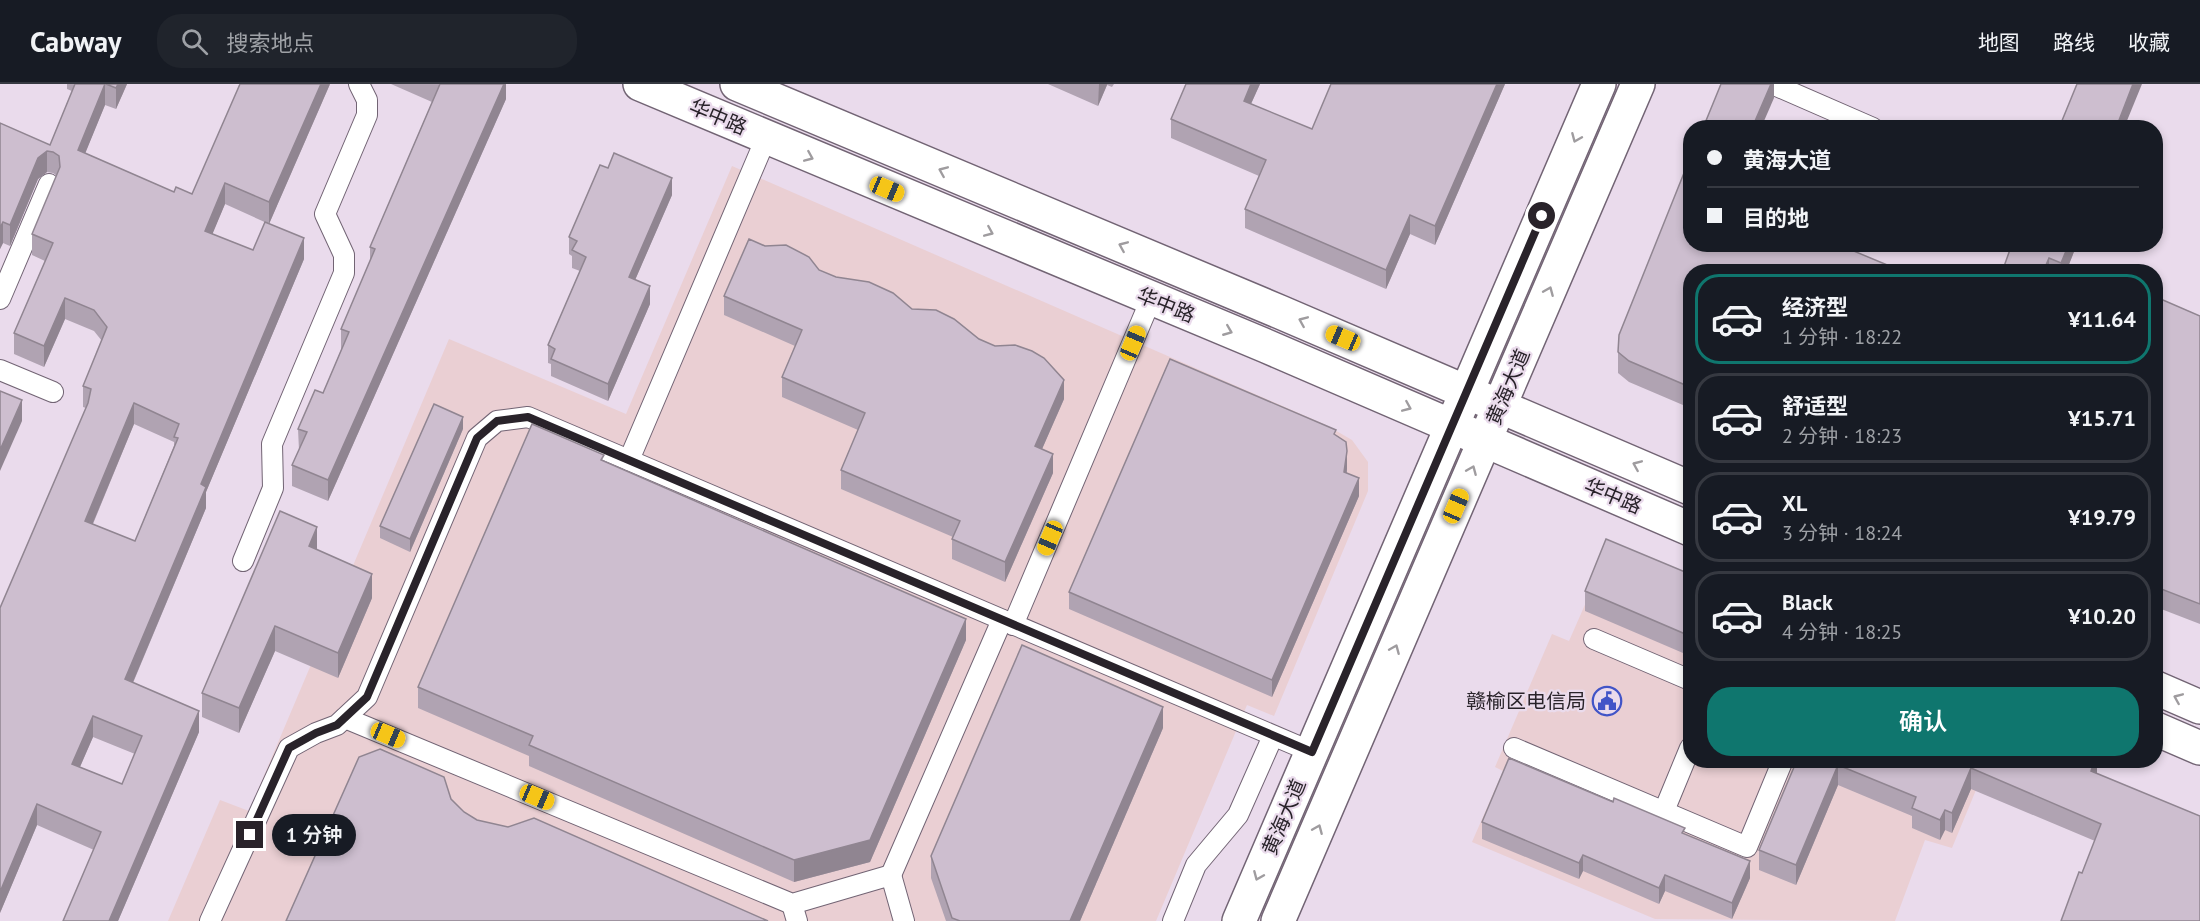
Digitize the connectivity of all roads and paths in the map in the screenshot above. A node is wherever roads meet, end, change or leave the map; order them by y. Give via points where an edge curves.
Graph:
1 (359, 84) edge
2 (640, 84) edge
3 (736, 84) edge
4 (1599, 84) edge
5 (1638, 84) edge
6 (1772, 84) edge
7 (1855, 120) edge
8 (766, 138) junction
9 (49, 184) dead end
10 (0, 299) edge
11 (1151, 299) junction
12 (0, 370) edge
13 (53, 392) dead end
14 (1467, 392) junction
15 (1500, 406) junction
16 (1452, 426) junction
17 (1485, 441) junction
18 (629, 460) junction
19 (1683, 485) edge
20 (1683, 526) edge
21 (243, 561) dead end
22 (1007, 622) junction
23 (1594, 639) dead end
24 (1683, 677) edge
25 (2163, 691) edge
26 (2200, 707) edge
27 (345, 718) junction
28 (2163, 732) edge
29 (1273, 736) junction
30 (1514, 748) dead end
31 (2200, 748) edge
32 (1312, 752) junction
33 (1683, 765) edge
34 (1781, 768) edge
35 (1664, 812) junction
36 (891, 875) junction
37 (795, 912) edge
38 (210, 921) edge
39 (904, 921) edge
40 (1173, 921) edge
41 (1239, 921) edge
42 (1278, 921) edge

1 - 21 lane via 367,100 368,115 325,214 344,255 344,273 272,444 273,488
2 - 8 main road, 华中路
14 -> 3 main road, 华中路
4 -> 14 main road, 黄海大道
15 -> 5 main road, 黄海大道
6 - 7 lane
8 -> 11 main road, 华中路
8 - 18 lane
9 - 10 lane
11 -> 16 main road, 华中路
11 - 22 lane
12 - 13 lane
14 - 15 main road, 华中路
14 - 16 main road, 黄海大道
15 - 17 main road, 黄海大道
19 -> 15 main road, 华中路
16 - 17 main road, 华中路
16 - 32 main road, 黄海大道
17 - 20 main road, 华中路
42 -> 17 main road, 黄海大道
18 - 22 lane
18 - 27 lane via 528,417 497,421 477,438 367,697
22 - 29 lane
22 - 36 lane
23 - 24 lane
26 -> 25 main road
27 - 37 lane
27 - 38 lane via 289,748
28 - 31 main road
29 - 32 lane
29 - 40 lane via 1238,815 1196,865
30 - 35 lane
32 -> 41 main road, 黄海大道
33 - 35 lane
34 - 35 lane via 1747,847
36 - 37 lane
36 - 39 lane

